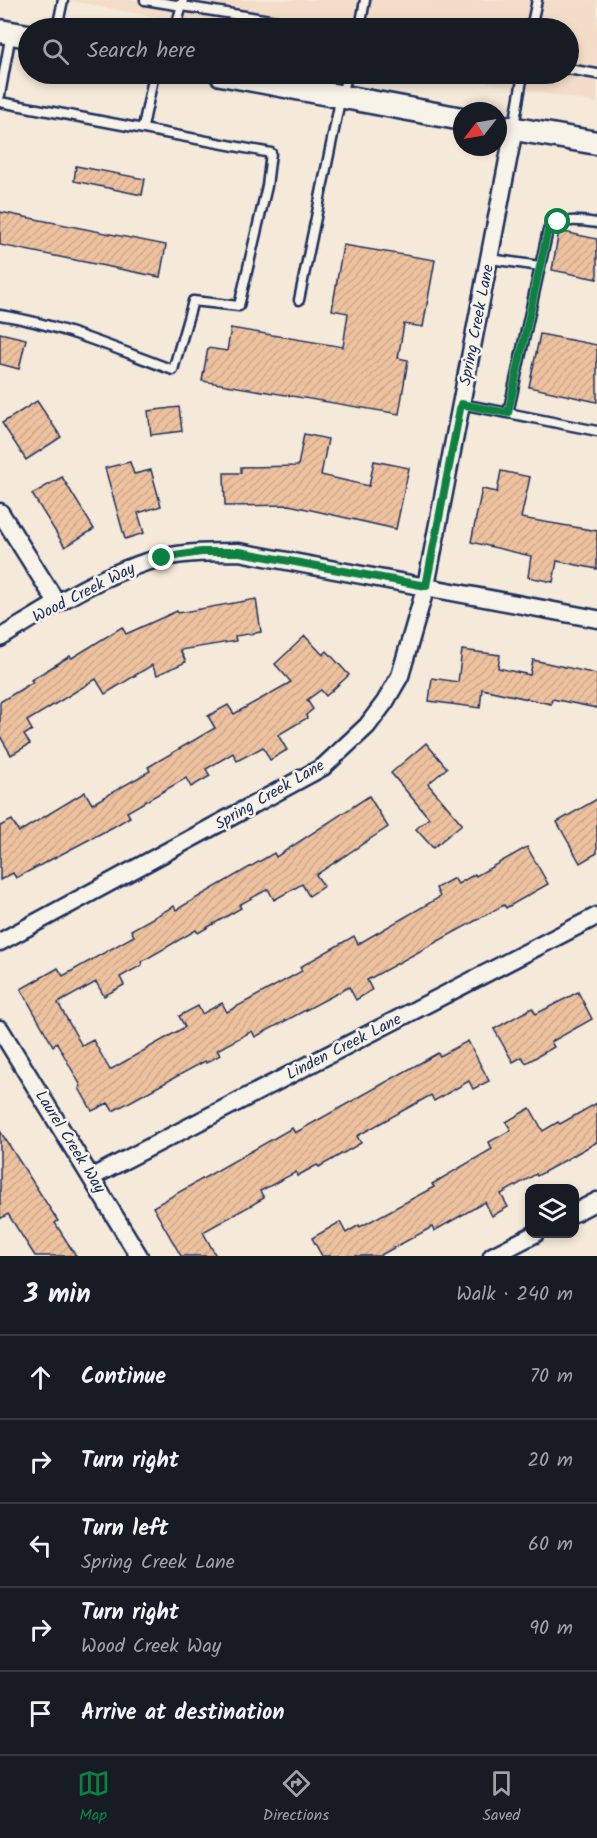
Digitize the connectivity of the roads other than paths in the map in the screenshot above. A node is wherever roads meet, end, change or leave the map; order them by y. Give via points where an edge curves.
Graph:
1 (63, 0) edge
2 (145, 0) edge
3 (365, 0) edge
4 (537, 0) edge
5 (182, 3) edge
6 (59, 18) edge
7 (178, 18) edge
8 (265, 18) edge
9 (362, 18) edge
10 (533, 18) edge
11 (13, 34) edge
12 (579, 71) edge
13 (597, 74) edge
14 (152, 84) edge
15 (276, 84) edge
16 (345, 84) edge
17 (520, 84) edge
18 (0, 95) edge
19 (341, 96) junction
20 (0, 102) edge
21 (453, 117) edge
22 (507, 124) edge
23 (507, 127) edge
24 (142, 128) junction
25 (597, 142) edge
26 (502, 156) edge
27 (597, 223) edge
28 (490, 258) junction
29 (540, 266) junction
30 (299, 300) dead end
31 (0, 315) edge
32 (461, 404) junction
33 (508, 413) junction
34 (597, 431) edge
35 (0, 512) edge
36 (426, 586) junction
37 (57, 603) junction
38 (597, 618) edge
39 (0, 638) edge
40 (597, 916) edge
41 (0, 942) edge
42 (0, 1029) edge
43 (92, 1177) junction
44 (597, 1201) edge
45 (579, 1210) edge
46 (526, 1238) edge
47 (139, 1256) edge
48 (492, 1256) edge

1 - 6 lane
2 - 5 lane
3 - 9 lane
4 - 10 lane
5 - 7 lane
5 - 8 lane
11 - 18 lane
12 - 13 lane
14 - 24 lane
15 - 19 main road
16 - 19 lane
17 - 22 lane
19 - 21 main road
19 - 30 lane
20 - 24 lane
23 - 25 main road
24 - 31 lane via 271,153 239,306 193,301 173,369 78,334
26 - 28 street, Spring Creek Lane
27 - 29 lane via 572,219 558,222 548,230
28 - 29 lane
28 - 32 street, Spring Creek Lane
29 - 33 lane
32 - 33 lane
32 - 36 street, Spring Creek Lane
33 - 34 lane
35 - 37 street
36 - 37 street, Wood Creek Way via 240,552 201,552 122,570
36 - 38 street, Wood Creek Way
36 - 41 street, Spring Creek Lane via 400,676 367,726 323,767
37 - 39 street, Wood Creek Way
40 - 43 street, Linden Creek Lane
42 - 43 street, Laurel Creek Way
43 - 47 street, Laurel Creek Way
44 - 45 street
46 - 48 street

